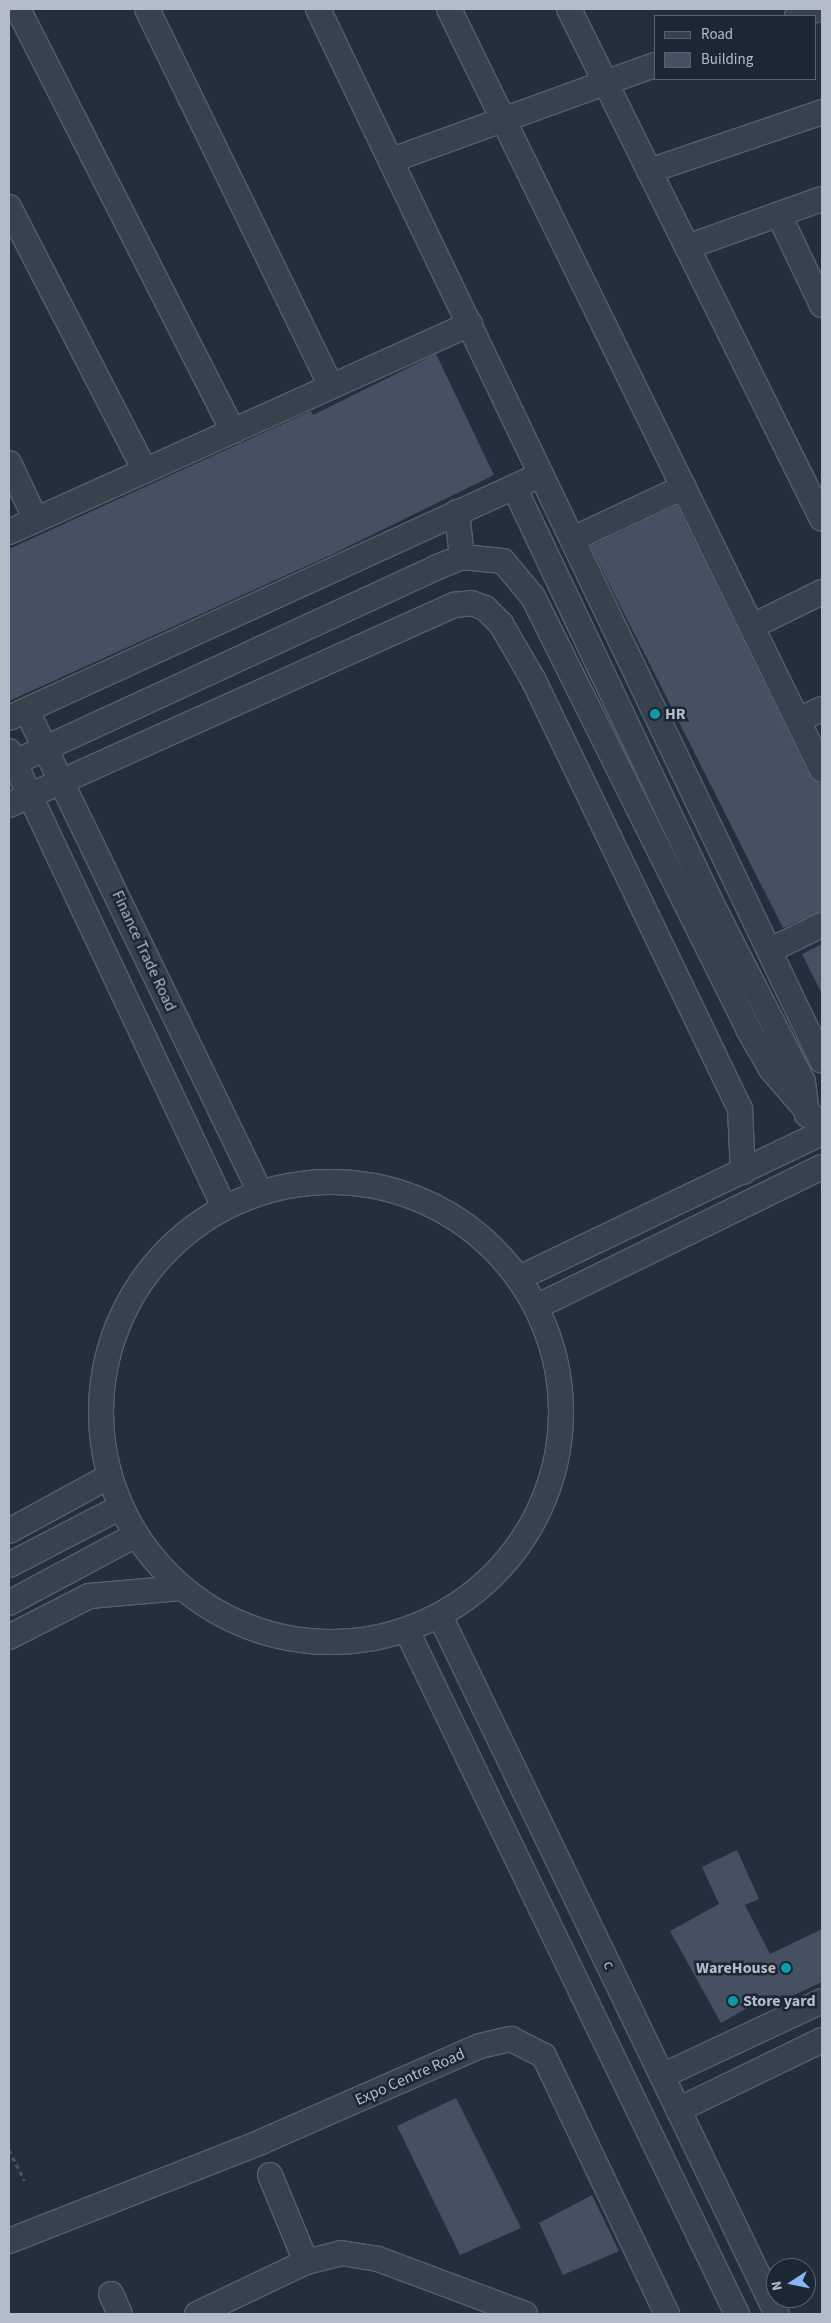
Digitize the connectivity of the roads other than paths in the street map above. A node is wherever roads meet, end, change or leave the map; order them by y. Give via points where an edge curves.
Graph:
1 (18, 9) edge
2 (146, 9) edge
3 (318, 9) edge
4 (449, 9) edge
5 (569, 9) edge
6 (819, 9) edge
7 (800, 15) edge
8 (654, 65) edge
9 (604, 82) junction
10 (822, 112) edge
11 (502, 118) junction
12 (392, 160) junction
13 (649, 171) junction
14 (822, 199) edge
15 (9, 207) edge
16 (779, 215) junction
17 (687, 247) junction
18 (822, 305) edge
19 (470, 324) junction
20 (331, 387) junction
21 (233, 431) junction
22 (9, 463) edge
23 (144, 471) junction
24 (542, 474) junction
25 (514, 487) junction
26 (684, 487) junction
27 (457, 512) junction
28 (822, 519) edge
29 (36, 520) junction
30 (9, 532) edge
31 (574, 538) junction
32 (462, 557) junction
33 (822, 592) edge
34 (752, 626) junction
35 (822, 709) edge
36 (18, 715) edge
37 (799, 720) junction
38 (47, 750) junction
39 (11, 759) edge
40 (822, 770) edge
41 (63, 781) junction
42 (30, 795) junction
43 (9, 805) edge
44 (822, 925) edge
45 (770, 950) junction
46 (822, 1061) edge
47 (815, 1122) edge
48 (822, 1133) edge
49 (822, 1167) edge
50 (743, 1172) junction
51 (260, 1192) junction
52 (224, 1207) junction
53 (519, 1278) junction
54 (536, 1307) junction
55 (110, 1476) junction
56 (121, 1507) junction
57 (9, 1531) edge
58 (136, 1535) junction
59 (9, 1565) edge
60 (181, 1588) junction
61 (9, 1603) edge
62 (440, 1616) junction
63 (407, 1631) junction
64 (9, 1637) edge
65 (822, 2001) edge
66 (822, 2040) edge
67 (662, 2076) junction
68 (678, 2110) junction
69 (270, 2175) dead end
70 (9, 2241) edge
71 (306, 2262) junction
72 (200, 2314) edge
73 (525, 2314) edge
74 (667, 2314) edge
75 (737, 2314) edge
76 (777, 2314) edge

1 - 21 street
2 - 20 street
3 - 12 street
4 - 11 street
5 - 9 street
6 - 7 street
8 - 9 street
9 - 11 street
9 - 13 street
10 - 13 street
11 - 12 street
11 - 26 street
12 - 19 street
13 - 17 street
14 - 16 street
15 - 23 street
16 - 17 street
16 - 18 street
17 - 28 street
19 - 20 street
19 - 24 street
20 - 21 street
21 - 23 street
22 - 29 street
23 - 29 street
24 - 25 street
24 - 31 street
25 - 27 street
25 - 47 street via 716,912 803,1082
26 - 31 street
26 - 34 street
27 - 32 street
27 - 36 street
29 - 30 street
31 - 45 street
32 - 38 street
32 - 47 street via 503,561 533,597 748,1029 771,1069
33 - 34 street
34 - 37 street
35 - 37 street
36 - 38 street, Finance Trade Road
37 - 40 street
38 - 39 street
38 - 41 street, Finance Trade Road
39 - 42 street
41 - 42 street
41 - 50 street via 455,605 471,603 485,608 501,624 534,681 740,1109
41 - 51 street, Finance Trade Road
42 - 43 street
42 - 52 street
44 - 45 street
45 - 46 street
48 - 50 street
49 - 54 street
50 - 53 street
51 - 52 street
51 - 53 street via 317,1181 375,1185 421,1200 480,1235
52 - 55 street via 180,1237 145,1275 119,1321 104,1371 102,1398 101,1424
53 - 54 street
54 - 62 street via 556,1363 560,1403 561,1423 551,1482 526,1536 489,1581
55 - 56 street
55 - 57 street
56 - 58 street
56 - 59 street
58 - 60 street
58 - 61 street
60 - 63 street via 231,1621 288,1640 348,1643
60 - 64 street via 89,1596
62 - 63 street
62 - 67 street, c
63 - 75 street
65 - 67 street
66 - 68 street
67 - 68 street, c
68 - 76 street, c
69 - 71 street
70 - 74 street, Expo Centre Road via 261,2142 480,2046 511,2039 536,2048 547,2062
71 - 72 street
71 - 73 street via 324,2256 360,2254

